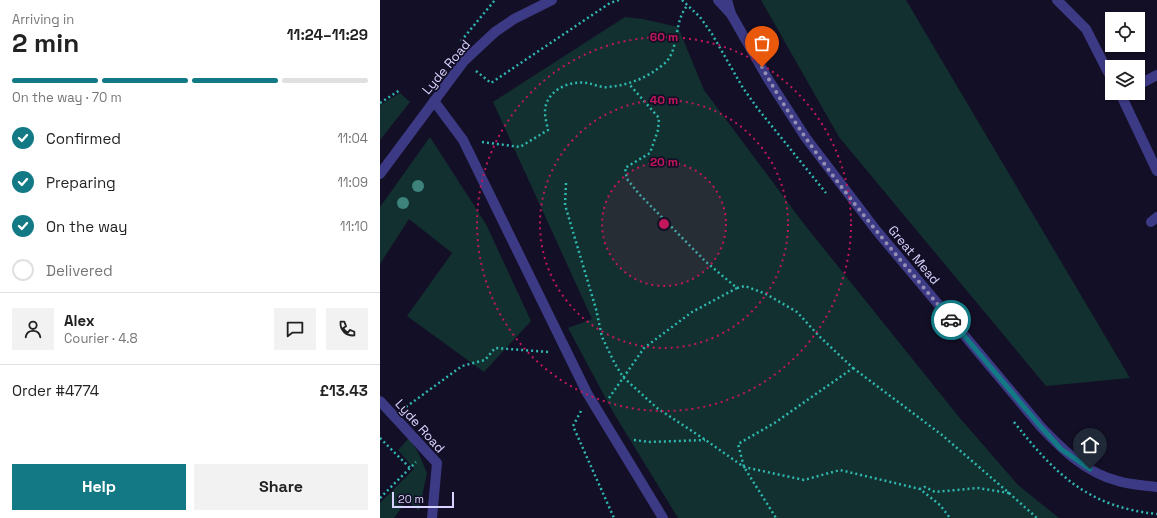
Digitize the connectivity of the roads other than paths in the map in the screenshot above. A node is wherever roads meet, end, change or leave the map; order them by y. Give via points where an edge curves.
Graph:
1 (552, 0) edge
2 (718, 0) edge
3 (727, 0) edge
4 (1057, 0) edge
5 (731, 14) junction
6 (1105, 66) edge
7 (1157, 75) edge
8 (1145, 81) edge
9 (1122, 100) edge
10 (434, 101) junction
11 (1157, 172) edge
12 (380, 174) edge
13 (380, 401) edge
14 (1157, 481) edge
15 (1137, 484) junction
16 (1157, 487) edge
17 (432, 518) edge
18 (663, 518) edge

1 - 10 street, Lyde Road via 495,32 464,61
2 - 5 street, Great Mead
3 - 5 street, Great Mead
4 - 6 street via 1086,29
5 - 15 street, Great Mead via 806,138 876,230 1015,397 1061,449 1081,464 1117,481
7 - 8 street
9 - 11 street
10 - 12 street, Lyde Road
10 - 18 street via 463,140 587,393
13 - 17 street, Lyde Road via 437,463
14 - 15 street, Great Mead
15 - 16 street, Great Mead

